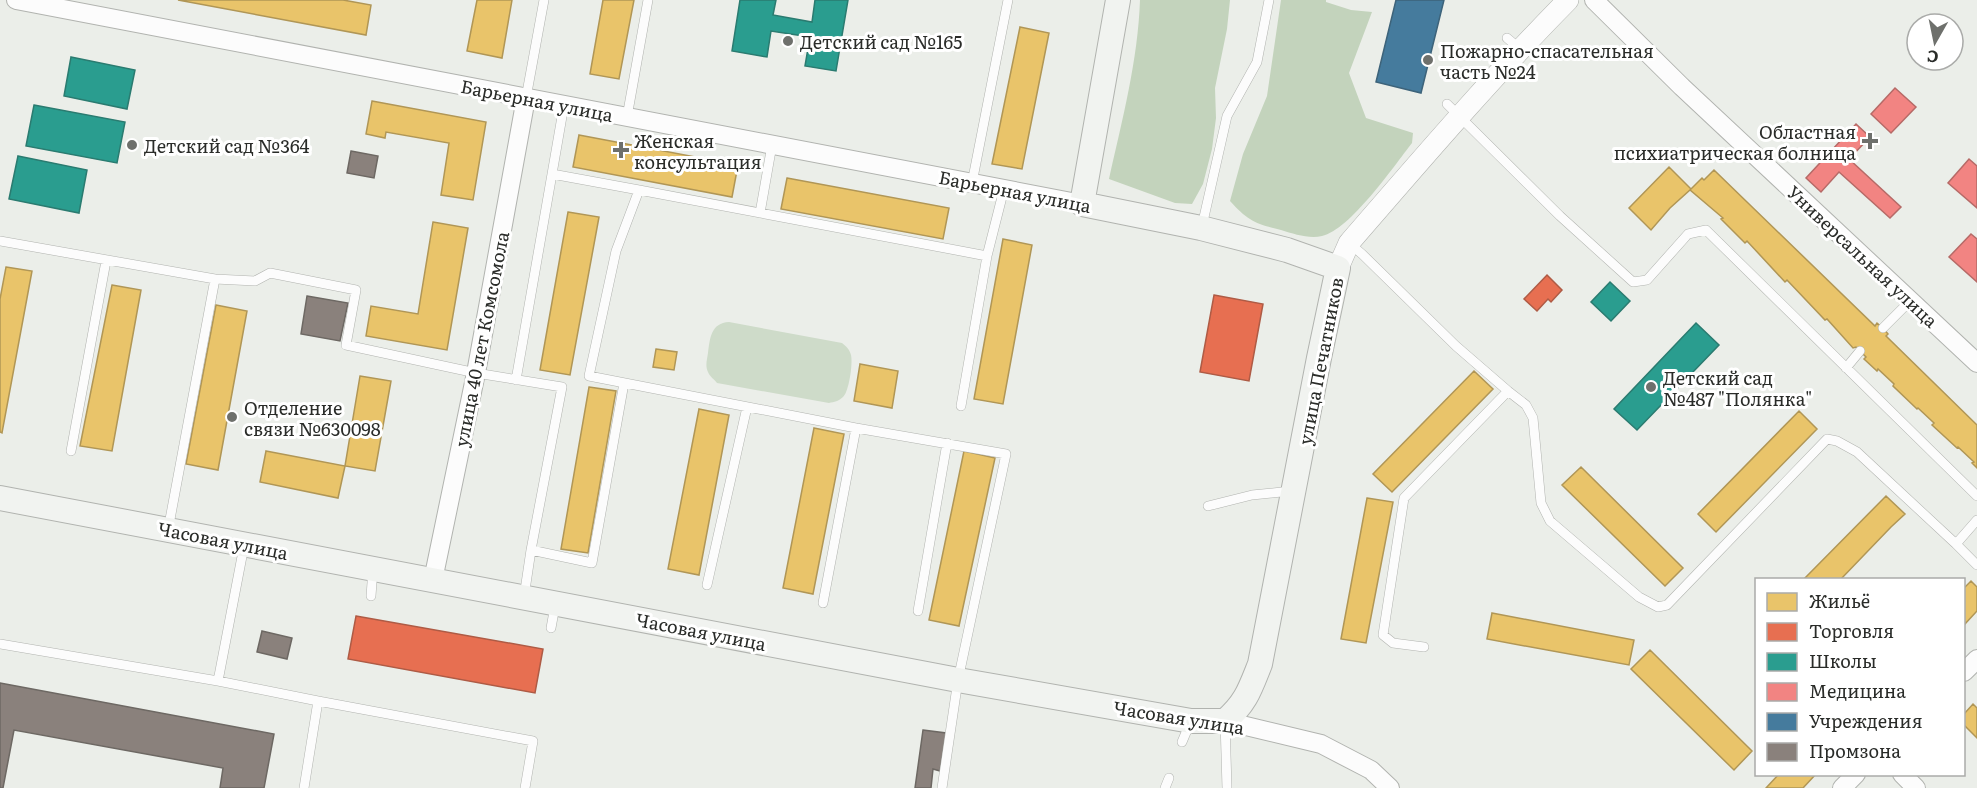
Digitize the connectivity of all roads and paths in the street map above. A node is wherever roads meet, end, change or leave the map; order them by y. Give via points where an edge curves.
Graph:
1 (16, 0) edge
2 (544, 0) edge
3 (648, 0) edge
4 (1008, 0) edge
5 (1118, 0) edge
6 (1269, 0) edge
7 (1568, 0) edge
8 (1594, 0) edge
9 (56, 4) edge
10 (526, 98) junction
11 (564, 105) junction
12 (1454, 110) junction
13 (627, 117) junction
14 (772, 145) junction
15 (552, 174) junction
16 (972, 183) junction
17 (1004, 189) junction
18 (639, 190) junction
19 (1082, 204) junction
20 (760, 213) junction
21 (1202, 228) junction
22 (0, 243) edge
23 (1349, 243) junction
24 (987, 256) junction
25 (106, 261) junction
26 (1338, 268) junction
27 (214, 279) junction
28 (1911, 300) junction
29 (1883, 328) dead end
30 (1860, 351) dead end
31 (1977, 363) edge
32 (1846, 368) junction
33 (476, 373) junction
34 (516, 380) junction
35 (624, 383) junction
36 (1508, 391) junction
37 (961, 406) dead end
38 (747, 407) junction
39 (856, 428) junction
40 (947, 443) junction
41 (71, 451) dead end
42 (1294, 491) junction
43 (1977, 496) edge
44 (0, 498) edge
45 (1208, 506) dead end
46 (1977, 520) edge
47 (168, 530) junction
48 (244, 544) junction
49 (1956, 544) junction
50 (531, 550) junction
51 (1977, 566) edge
52 (373, 569) junction
53 (433, 580) junction
54 (707, 585) dead end
55 (371, 596) dead end
56 (524, 597) junction
57 (555, 603) junction
58 (823, 603) dead end
59 (918, 611) dead end
60 (551, 628) dead end
61 (0, 644) edge
62 (1424, 648) dead end
63 (1977, 659) edge
64 (1965, 671) edge
65 (958, 680) junction
66 (218, 681) junction
67 (318, 701) junction
68 (1225, 721) junction
69 (1854, 776) edge
70 (1904, 776) edge
71 (1169, 778) dead end
72 (304, 788) edge
73 (525, 788) edge
74 (942, 788) edge
75 (1165, 788) edge
76 (1227, 788) edge
77 (1390, 788) edge
78 (1842, 788) edge
79 (1916, 788) edge

1 - 9 street, Барьерная улица
2 - 10 lane
3 - 13 lane
4 - 16 lane
5 - 19 main road
6 - 21 lane via 1257,62 1227,116
7 - 12 street, улица Печатников via 1514,43
8 - 28 street, Универсальная улица
9 - 10 street, Барьерная улица
10 - 11 street, Барьерная улица
10 - 33 street, улица 40 лет Комсомола
11 - 13 street, Барьерная улица
11 - 15 lane
12 - 23 street, улица Печатников
12 - 32 lane via 1633,282 1647,279 1688,234 1706,231
13 - 14 street, Барьерная улица
14 - 16 street, Барьерная улица
14 - 20 lane
15 - 18 lane
15 - 34 lane
16 - 17 street, Барьерная улица
17 - 19 street, Барьерная улица
17 - 24 lane
18 - 20 lane
18 - 35 lane via 616,251 589,376
19 - 21 main road, Барьерная улица
20 - 24 lane
21 - 26 main road, Барьерная улица
22 - 25 lane
23 - 26 street, улица Печатников
23 - 36 lane
24 - 37 lane
25 - 27 lane
25 - 41 lane
26 - 42 main road, улица Печатников
27 - 33 lane via 255,281 270,273 356,290 346,345
27 - 47 lane
28 - 29 lane
28 - 31 street, Универсальная улица
30 - 32 lane
32 - 43 lane
33 - 34 lane
33 - 53 street, улица 40 лет Комсомола
34 - 50 lane via 562,387
35 - 38 lane
35 - 50 lane via 592,563
36 - 49 lane via 1526,405 1533,418 1541,503 1550,521 1639,597 1658,607 1667,605 1827,439 1857,453
36 - 62 lane via 1404,498 1383,635 1393,643
38 - 39 lane
38 - 54 lane
39 - 40 lane
39 - 58 lane
40 - 59 lane
40 - 65 lane via 1006,454
42 - 45 lane via 1252,495
42 - 68 main road, улица Печатников via 1260,664 1249,692
44 - 47 main road, Часовая улица
46 - 49 lane
47 - 48 main road, Часовая улица
48 - 52 main road, Часовая улица
48 - 66 lane
49 - 51 lane
50 - 56 lane
52 - 53 main road, Часовая улица
52 - 55 lane
53 - 56 main road, Часовая улица
56 - 57 main road, Часовая улица
57 - 60 lane
57 - 65 main road, Часовая улица
61 - 66 lane
63 - 64 street
65 - 68 main road, Часовая улица via 1186,732
65 - 74 lane
66 - 67 lane
67 - 72 lane
67 - 73 lane via 533,741
68 - 76 lane
68 - 77 street, Часовая улица via 1321,744 1371,770
69 - 78 street
70 - 79 street
71 - 75 lane

